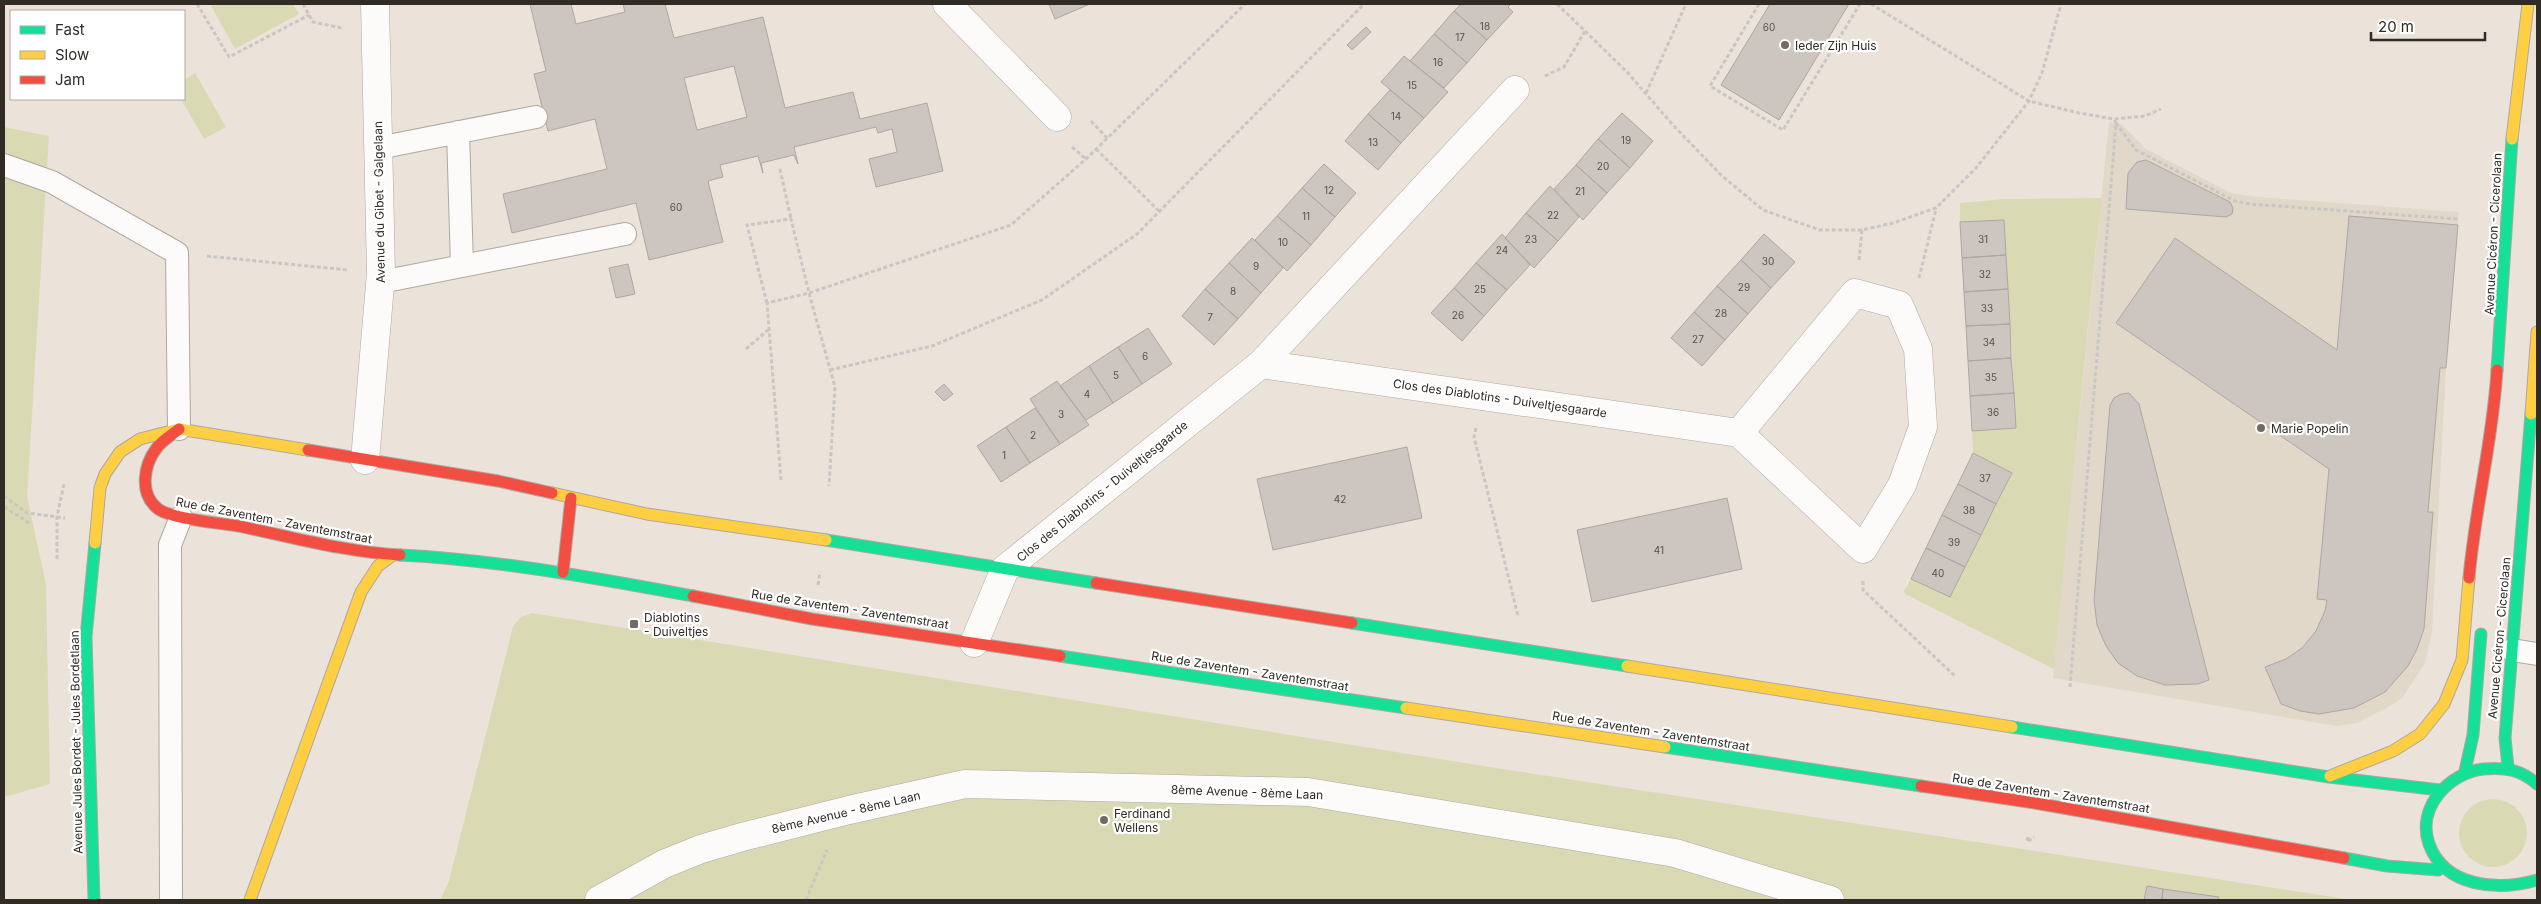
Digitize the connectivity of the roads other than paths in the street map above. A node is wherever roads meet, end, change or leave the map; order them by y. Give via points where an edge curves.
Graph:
1 (375, 4) edge
2 (947, 4) edge
3 (2528, 4) edge
4 (1515, 90) road end
5 (536, 117) dead end
6 (1056, 117) dead end
7 (458, 132) junction
8 (378, 148) junction
9 (4, 165) edge
10 (624, 234) dead end
11 (462, 266) junction
12 (381, 278) junction
13 (2537, 332) edge
14 (1261, 364) junction
15 (180, 429) junction
16 (1739, 433) junction
17 (365, 460) junction
18 (2486, 466) junction
19 (571, 498) junction
20 (182, 517) junction
21 (2489, 518) dead end
22 (393, 555) junction
23 (1005, 569) junction
24 (563, 572) junction
25 (2482, 621) dead end
26 (974, 643) junction
27 (2512, 650) junction
28 (2537, 654) edge
29 (2508, 767) junction
30 (2465, 771) junction
31 (2329, 777) junction
32 (2537, 784) edge
33 (2440, 790) junction
34 (2438, 870) junction
35 (2537, 880) edge
36 (2475, 894) dead end
37 (2504, 897) dead end
38 (94, 900) edge
39 (171, 900) edge
40 (250, 900) edge
41 (599, 900) edge
42 (1830, 900) edge

1 - 8 street, Avenue du Gibet - Galgelaan
2 - 6 street
3 - 18 main road, Avenue Cicéron - Cicerolaan via 2512,150 2495,406
4 - 14 street, Clos des Diablotins - Duiveltjesgaarde
5 - 7 lane
7 - 8 lane
7 - 11 lane
8 - 12 street, Avenue du Gibet - Galgelaan
9 - 15 lane via 52,182 177,253
10 - 11 lane
11 - 12 lane
12 - 17 street, Avenue du Gibet - Galgelaan
13 - 27 main road, Avenue Cicéron - Cicerolaan
14 - 16 street, Clos des Diablotins - Duiveltjesgaarde
14 - 23 street, Clos des Diablotins - Duiveltjesgaarde
15 - 17 main road
15 - 20 main road, Rue de Zaventem - Zaventemstraat via 157,447 150,458 144,481 148,496 157,509
15 - 38 main road, Avenue Jules Bordet - Jules Bordetlaan via 153,432 126,445 103,476 86,637
16 - 16 street via 1862,549 1902,486 1923,427 1918,349 1899,304 1855,293
17 - 19 main road via 498,481
18 - 21 main road, Avenue Cicéron - Cicerolaan
18 - 31 main road, Avenue Cicéron - Cicerolaan via 2473,534 2462,660 2444,704 2420,734 2394,751
19 - 23 main road via 647,514
19 - 24 main road
20 - 22 main road, Rue de Zaventem - Zaventemstraat via 363,553
20 - 39 lane via 170,545
22 - 24 main road, Rue de Zaventem - Zaventemstraat via 464,558
22 - 40 main road via 378,566 361,592
23 - 26 street, Clos des Diablotins - Duiveltjesgaarde
23 - 31 main road
24 - 26 main road, Rue de Zaventem - Zaventemstraat via 812,619
25 - 30 main road, Avenue Cicéron - Cicerolaan via 2473,735
26 - 34 main road, Rue de Zaventem - Zaventemstraat via 2035,803 2387,866
27 - 28 lane
27 - 29 main road, Avenue Cicéron - Cicerolaan via 2505,738
29 - 30 main road
29 - 32 main road
30 - 33 main road
31 - 33 main road
33 - 34 main road via 2430,809 2426,830 2428,851
34 - 36 main road via 2460,890
35 - 37 main road via 2530,887
41 - 42 street, 8ème Avenue - 8ème Laan via 664,864 742,837 965,784 1308,792 1675,853

